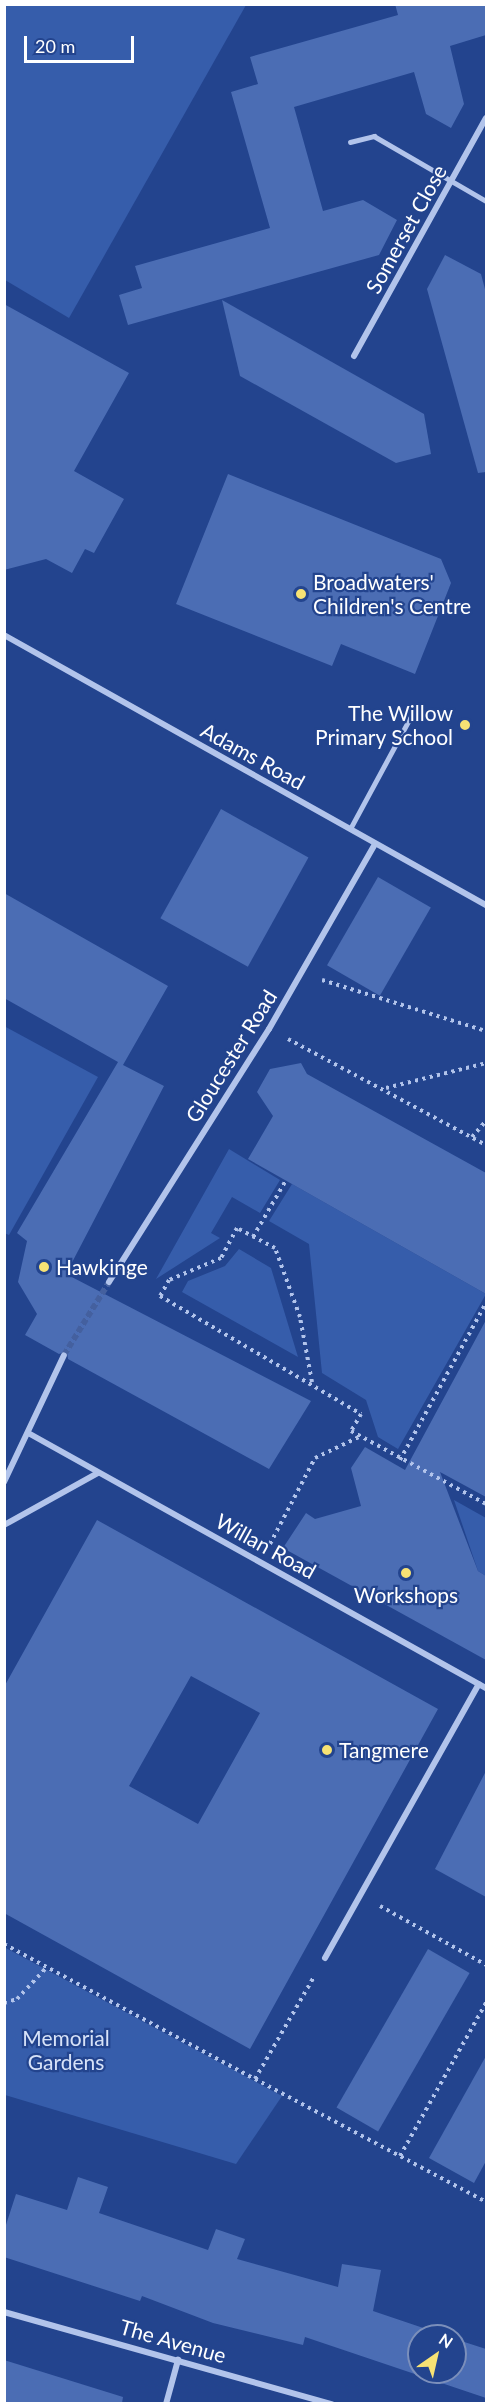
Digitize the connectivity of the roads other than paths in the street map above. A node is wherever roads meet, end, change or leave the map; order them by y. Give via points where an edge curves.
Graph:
1 (486, 118) edge
2 (350, 142) dead end
3 (452, 181) junction
4 (486, 201) edge
5 (354, 356) dead end
6 (4, 635) edge
7 (416, 707) dead end
8 (350, 829) junction
9 (375, 844) junction
10 (486, 905) edge
11 (109, 1282) tunnel mouth
12 (64, 1355) tunnel mouth
13 (30, 1434) junction
14 (98, 1473) junction
15 (4, 1482) edge
16 (4, 1525) edge
17 (479, 1684) junction
18 (486, 1688) edge
19 (325, 1958) road end
20 (4, 2312) edge
21 (178, 2360) junction
22 (166, 2403) edge
23 (332, 2403) edge

1 - 3 street, Somerset Close
2 - 3 lane via 374,136
3 - 4 lane
3 - 5 street, Somerset Close
6 - 8 street, Adams Road
7 - 8 lane
8 - 9 street, Adams Road
9 - 10 street, Adams Road
9 - 11 street, Gloucester Road via 269,1029
12 - 13 street
13 - 14 street, Willan Road
13 - 15 street
14 - 16 street
14 - 17 street, Willan Road
17 - 18 street, Willan Road
17 - 19 street
20 - 21 street, The Avenue
21 - 22 street
21 - 23 street, The Avenue

